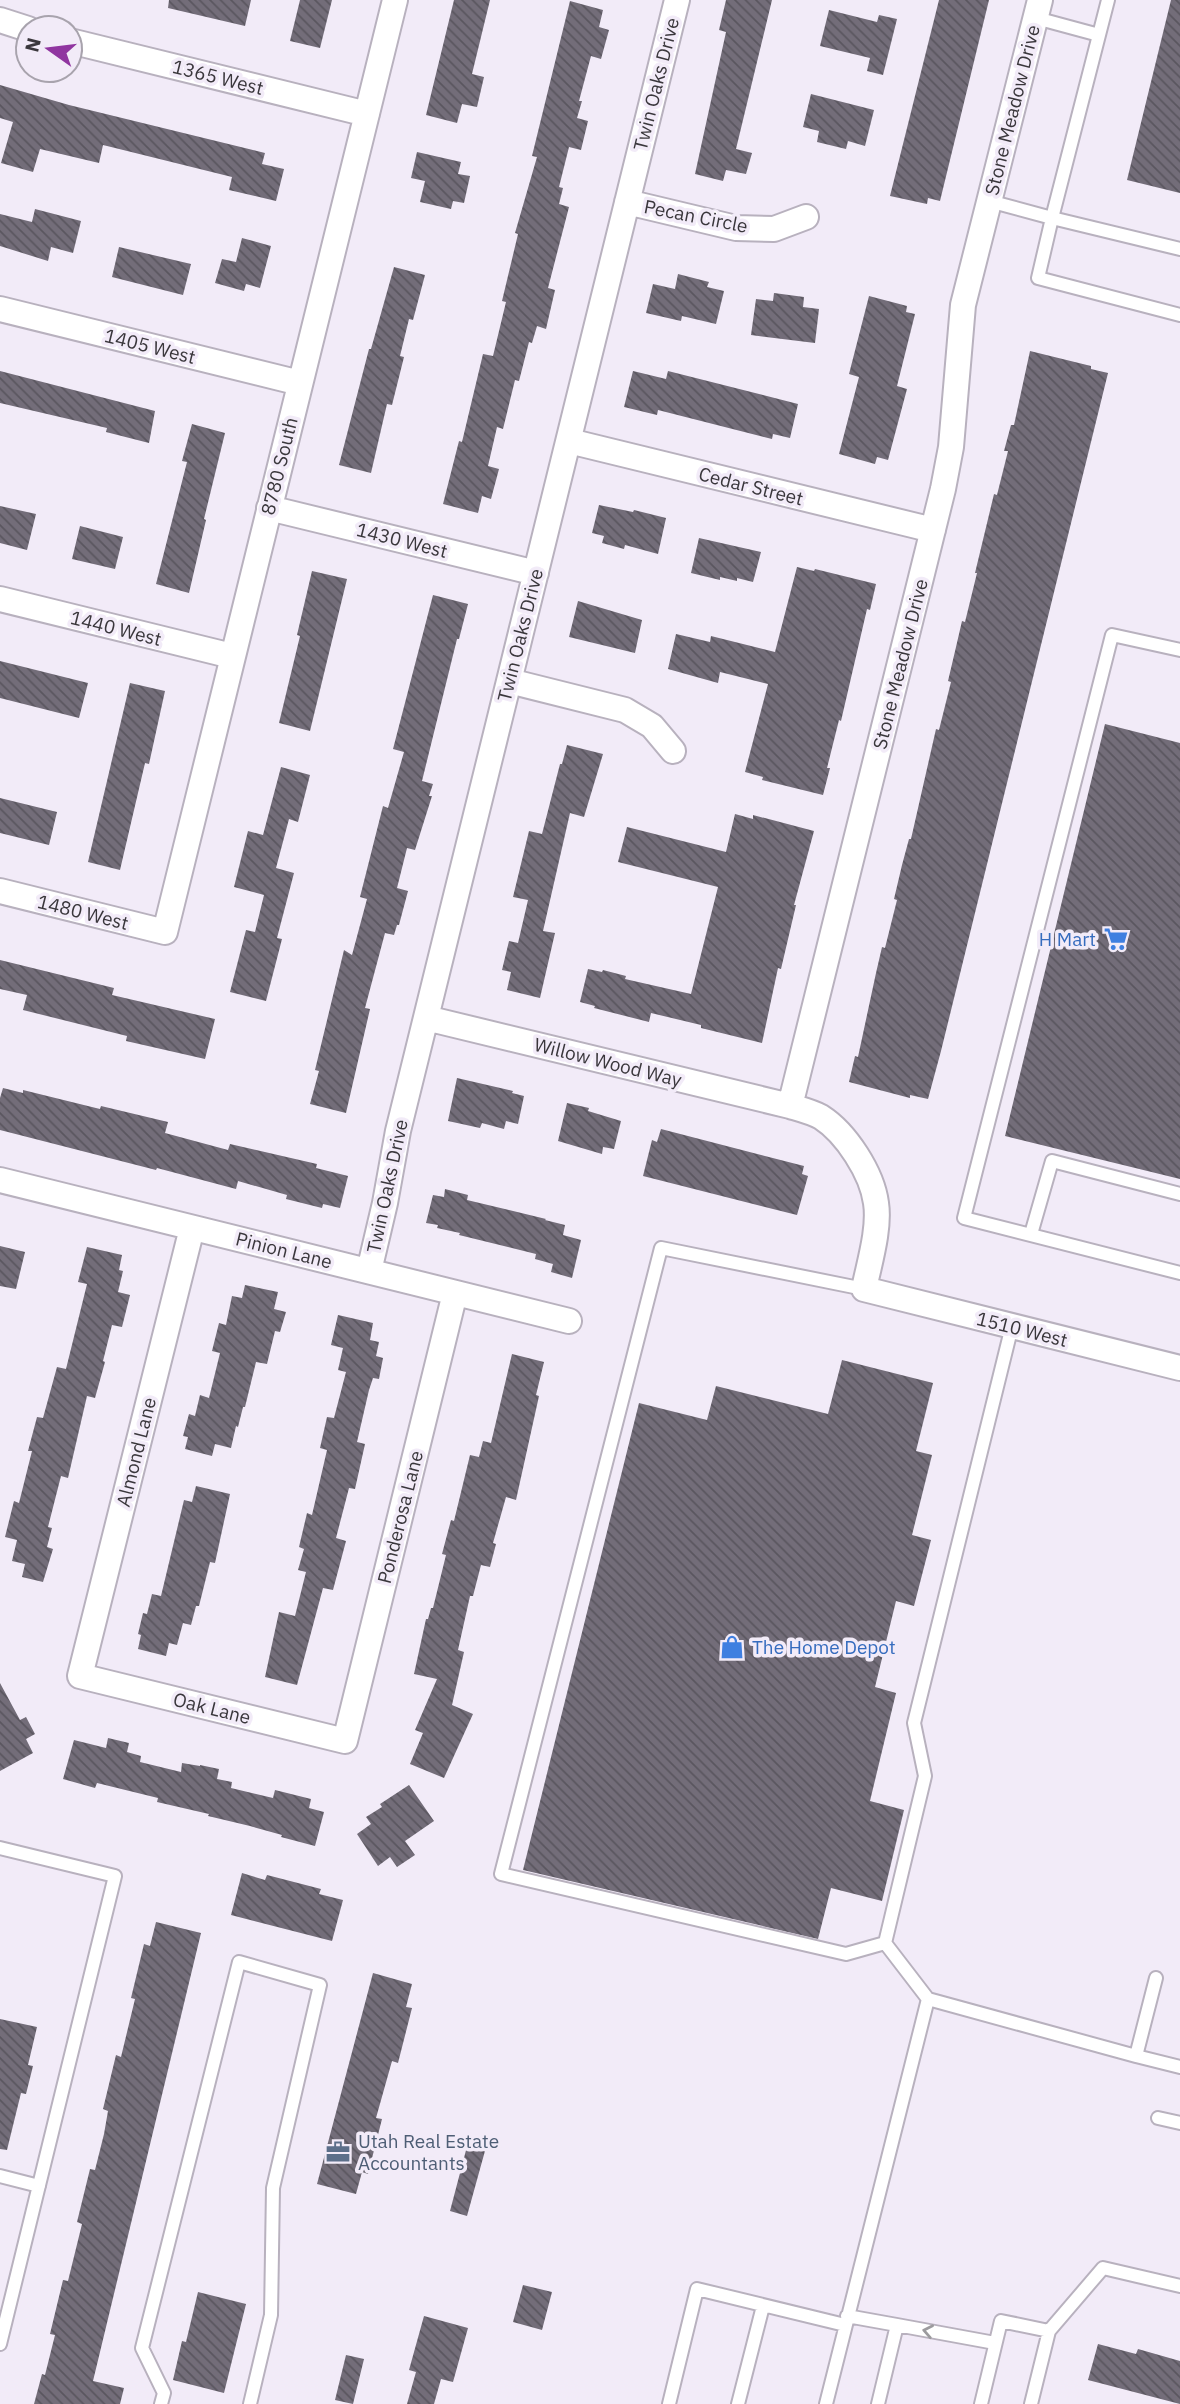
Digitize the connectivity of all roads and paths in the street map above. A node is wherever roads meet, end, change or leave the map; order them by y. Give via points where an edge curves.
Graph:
1 (395, 0) edge
2 (677, 0) edge
3 (1108, 0) edge
4 (1038, 9) edge
5 (1099, 35) junction
6 (84, 44) edge
7 (367, 114) junction
8 (989, 201) junction
9 (627, 202) junction
10 (806, 217) dead end
11 (1052, 218) junction
12 (1180, 249) edge
13 (0, 309) edge
14 (1180, 315) edge
15 (300, 383) junction
16 (569, 441) junction
17 (269, 508) junction
18 (933, 530) junction
19 (536, 573) junction
20 (0, 599) edge
21 (1180, 650) edge
22 (232, 656) junction
23 (509, 681) junction
24 (673, 751) dead end
25 (0, 891) edge
26 (165, 932) joint
27 (426, 1018) junction
28 (790, 1106) junction
29 (0, 1180) edge
30 (1180, 1194) edge
31 (192, 1228) junction
32 (1031, 1234) junction
33 (369, 1270) junction
34 (1180, 1273) edge
35 (864, 1289) junction
36 (456, 1293) junction
37 (569, 1321) dead end
38 (1012, 1326) junction
39 (1180, 1368) edge
40 (80, 1676) joint
41 (345, 1741) joint
42 (0, 1848) edge
43 (884, 1943) junction
44 (1156, 1978) dead end
45 (928, 1999) junction
46 (1136, 2056) junction
47 (1180, 2067) edge
48 (1158, 2118) dead end
49 (1180, 2123) edge
50 (0, 2176) edge
51 (39, 2186) junction
52 (1180, 2286) edge
53 (763, 2306) junction
54 (846, 2320) junction
55 (897, 2325) junction
56 (1049, 2332) junction
57 (995, 2343) junction
58 (0, 2344) edge
59 (161, 2404) edge
60 (250, 2404) edge
61 (668, 2404) edge
62 (738, 2404) edge
63 (826, 2404) edge
64 (878, 2404) edge
65 (981, 2404) edge
66 (1031, 2404) edge

1 - 7 street, 8780 South
2 - 9 street, Twin Oaks Drive
3 - 5 lane
4 - 5 lane
4 - 8 street, Stone Meadow Drive
5 - 11 lane
6 - 7 street, 1365 West
7 - 15 street, 8780 South
8 - 11 lane
8 - 18 street, Stone Meadow Drive via 963,305 951,447
9 - 10 street, Pecan Circle via 736,228 774,229
9 - 16 street, Twin Oaks Drive
11 - 12 lane
11 - 14 lane via 1038,278
13 - 15 street, 1405 West
15 - 17 street, 8780 South
16 - 18 street, Cedar Street
16 - 19 street, Twin Oaks Drive
17 - 19 street, 1430 West
17 - 22 street, 8780 South
18 - 28 street, Stone Meadow Drive
19 - 23 street, Twin Oaks Drive
20 - 22 street, 1440 West
21 - 32 lane via 1112,635 1105,662 964,1218
22 - 26 street, 8780 South
23 - 24 street via 625,710 652,726
23 - 27 street, Twin Oaks Drive
25 - 26 street, 1480 West
27 - 28 street, Willow Wood Way
27 - 33 street, Twin Oaks Drive
28 - 35 street via 819,1116 844,1137 862,1164 876,1203
29 - 31 street, Pinion Lane
30 - 32 lane via 1052,1161
31 - 33 street, Pinion Lane
31 - 40 street, Almond Lane
32 - 34 lane
33 - 36 street, Pinion Lane
35 - 38 street, 1510 West
35 - 43 lane via 661,1248 501,1874 846,1954
36 - 37 street, Pinion Lane
36 - 41 street, Ponderosa Lane
38 - 39 street, 1510 West
38 - 43 lane via 914,1723 925,1776
40 - 41 street, Oak Lane
42 - 51 lane via 115,1876
43 - 45 lane
44 - 46 lane
45 - 46 lane
45 - 54 lane
46 - 47 lane
48 - 49 lane
50 - 51 lane
51 - 58 lane
52 - 56 lane via 1103,2268
53 - 54 lane
53 - 61 lane via 697,2289
53 - 62 lane
54 - 55 lane
54 - 63 lane
57 -> 55 lane
55 - 64 lane
56 - 57 lane via 1001,2321
56 - 66 lane
57 - 65 lane
59 - 60 lane via 164,2393 142,2348 239,1962 320,1985 273,2188 271,2315

